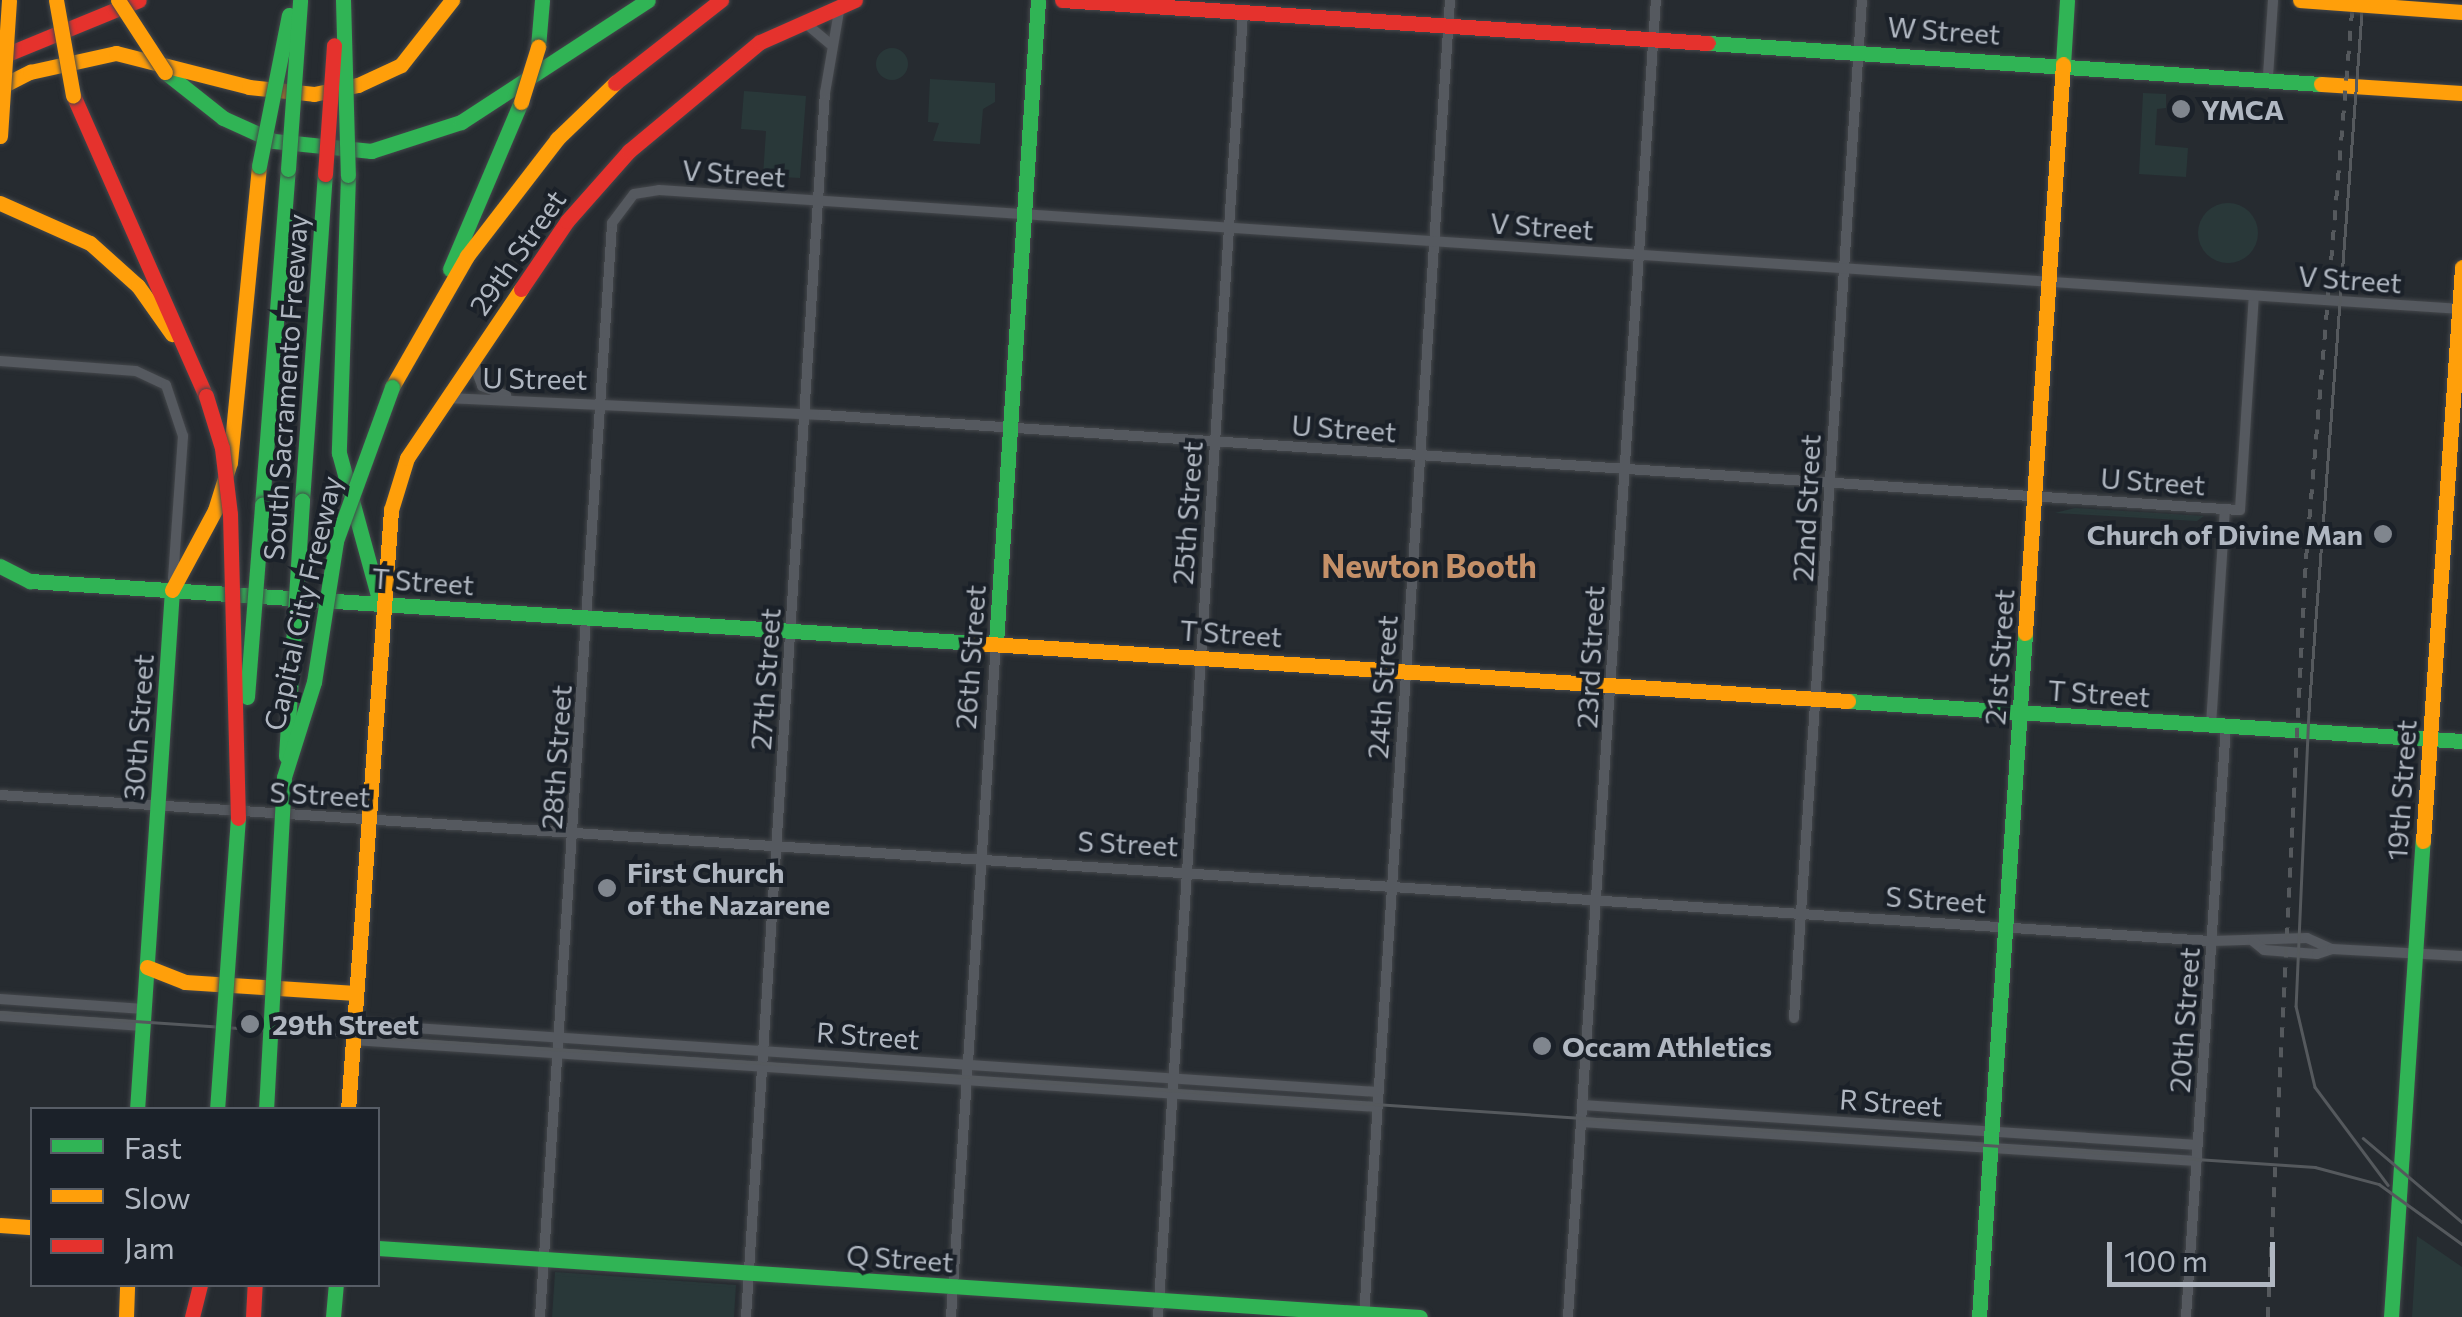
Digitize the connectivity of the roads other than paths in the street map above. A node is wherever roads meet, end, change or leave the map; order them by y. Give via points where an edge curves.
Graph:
1 (11, 0) edge
2 (56, 0) edge
3 (118, 0) edge
4 (139, 0) edge
5 (292, 0) edge
6 (300, 0) edge
7 (340, 0) edge
8 (452, 0) edge
9 (542, 0) edge
10 (648, 0) edge
11 (721, 0) edge
12 (1038, 0) edge
13 (1062, 0) edge
14 (1450, 0) edge
15 (1656, 0) edge
16 (1862, 0) edge
17 (2067, 0) edge
18 (2273, 0) edge
19 (2300, 0) edge
20 (848, 2) edge
21 (0, 6) edge
22 (1243, 12) junction
23 (2462, 12) edge
24 (798, 21) junction
25 (1448, 22) junction
26 (1654, 36) junction
27 (830, 44) junction
28 (1858, 50) junction
29 (0, 57) edge
30 (2063, 64) junction
31 (2268, 76) junction
32 (0, 87) edge
33 (2462, 93) edge
34 (0, 138) edge
35 (820, 200) junction
36 (622, 202) joint
37 (0, 203) edge
38 (1024, 214) junction
39 (1229, 228) junction
40 (1434, 241) junction
41 (1639, 255) junction
42 (2462, 267) edge
43 (1844, 269) junction
44 (2049, 282) junction
45 (2254, 296) junction
46 (438, 302) junction
47 (2460, 309) edge
48 (474, 358) junction
49 (0, 361) edge
50 (206, 396) junction
51 (507, 396) junction
52 (446, 398) junction
53 (600, 402) junction
54 (805, 414) junction
55 (1010, 428) junction
56 (1214, 442) junction
57 (1420, 456) junction
58 (1625, 470) junction
59 (1830, 482) junction
60 (2035, 495) junction
61 (2226, 509) junction
62 (2444, 523) junction
63 (2462, 524) edge
64 (0, 566) edge
65 (0, 581) edge
66 (30, 581) junction
67 (172, 590) junction
68 (380, 604) junction
69 (588, 616) junction
70 (791, 630) junction
71 (996, 643) junction
72 (1201, 656) junction
73 (1406, 670) junction
74 (1612, 684) junction
75 (1816, 697) junction
76 (2020, 712) junction
77 (2218, 726) junction
78 (2430, 740) junction
79 (2462, 742) edge
80 (241, 773) junction
81 (284, 776) junction
82 (0, 795) edge
83 (158, 808) junction
84 (367, 818) junction
85 (574, 830) junction
86 (777, 844) junction
87 (982, 858) junction
88 (1187, 869) junction
89 (1392, 885) junction
90 (1596, 898) junction
91 (1801, 912) junction
92 (2006, 926) junction
93 (2212, 941) junction
94 (2416, 953) junction
95 (2462, 956) edge
96 (147, 967) junction
97 (356, 992) junction
98 (0, 999) edge
99 (0, 1016) edge
100 (144, 1018) junction
101 (1794, 1018) dead end
102 (353, 1032) junction
103 (560, 1037) junction
104 (763, 1051) junction
105 (558, 1053) junction
106 (969, 1065) junction
107 (762, 1066) junction
108 (1174, 1078) junction
109 (968, 1080) junction
110 (1378, 1092) junction
111 (1174, 1093) junction
112 (1582, 1105) junction
113 (138, 1107) edge
114 (217, 1107) edge
115 (266, 1107) edge
116 (348, 1107) edge
117 (1378, 1107) junction
118 (1581, 1122) junction
119 (1991, 1140) junction
120 (2198, 1145) junction
121 (2197, 1162) junction
122 (0, 1224) edge
123 (30, 1227) edge
124 (380, 1248) edge
125 (544, 1260) junction
126 (749, 1273) junction
127 (954, 1286) junction
128 (127, 1287) edge
129 (202, 1287) edge
130 (203, 1287) edge
131 (255, 1287) edge
132 (336, 1287) edge
133 (1159, 1309) edge
134 (254, 1312) edge
135 (1364, 1315) edge
136 (126, 1317) edge
137 (192, 1317) edge
138 (204, 1317) edge
139 (333, 1317) edge
140 (540, 1317) edge
141 (746, 1317) edge
142 (952, 1317) edge
143 (1420, 1317) edge
144 (1568, 1317) edge
145 (1979, 1317) edge
146 (2186, 1317) edge
147 (2392, 1317) edge

1 - 21 main road
1 - 34 main road, bridge
2 - 50 main road, Capital City Freeway, bridge via 73,95
3 - 10 main road, bridge via 165,72 223,118 274,141 371,151 461,122
4 - 29 main road
5 - 67 main road, bridge via 241,299 230,462 215,510
6 - 80 main road, South Sacramento Freeway, bridge
7 - 68 main road, bridge via 348,176 339,453
7 - 81 main road, South Sacramento Freeway, bridge
8 - 32 main road via 401,65 329,91 249,87 116,53 30,72
9 - 46 main road, bridge via 536,58 522,102
11 - 46 main road, Capital City Freeway via 691,18 558,139
12 - 38 main road, 26th Street
13 - 22 main road, W Street
14 - 25 street, 24th Street
15 - 26 street, 23rd Street
16 - 28 street, 22nd Street
17 - 30 main road, 21st Street
18 - 31 street
19 - 23 main road, bridge
20 - 24 main road, 29th Street
20 - 27 street, 27th Street
22 - 25 main road, W Street
22 - 39 street, 25th Street
24 - 27 street via 815,25
24 - 48 main road, 29th Street via 700,86 629,150 567,221
25 - 26 main road, W Street
25 - 40 street, 24th Street
26 - 28 main road, W Street
26 - 41 street, 23rd Street
27 - 35 street, 27th Street
28 - 30 main road, W Street
28 - 43 street, 22nd Street
30 - 31 main road, W Street
30 - 44 main road, 21st Street
31 - 33 main road, W Street
35 - 36 street, V Street via 650,190
35 - 38 street, V Street
35 - 54 street, 27th Street
36 - 53 street, 28th Street via 612,218
37 - 50 main road via 90,244 138,286
38 - 39 street, V Street
38 - 55 main road, 26th Street
39 - 40 street, V Street
39 - 56 street, 25th Street
40 - 41 street, V Street
40 - 57 street, 24th Street
41 - 43 street, V Street
41 - 58 street, 23rd Street
42 - 47 main road, 19th Street
43 - 44 street, V Street
43 - 59 street, 22nd Street
44 - 45 street, V Street
44 - 60 main road, 21st Street
45 - 47 street, V Street
45 - 61 street, U Street via 2240,510
46 - 81 main road, Capital City Freeway, bridge via 392,387 336,540 314,682
47 - 62 main road, 19th Street
48 - 51 street via 482,386
48 - 52 main road, 29th Street
49 - 67 street, 30th Street via 136,370 166,385 183,436
50 - 80 main road, Capital City Freeway, bridge via 222,448 230,514
51 - 52 street, U Street
51 - 53 street, U Street
52 - 68 main road, 29th Street via 400,476
53 - 54 street, U Street
53 - 69 street, 28th Street
54 - 55 street, U Street
54 - 70 street, 27th Street
55 - 56 street, U Street
55 - 71 main road, 26th Street
56 - 57 street, U Street
56 - 72 street, 25th Street
57 - 58 street, U Street
57 - 73 street, 24th Street
58 - 59 street, U Street
58 - 74 street, 23rd Street
59 - 60 street, U Street
59 - 75 street, 22nd Street
60 - 61 street, U Street
60 - 76 main road, 21st Street
61 - 77 street, 20th Street
62 - 63 street
62 - 78 main road, 19th Street
64 - 66 main road, T Street
65 - 66 main road
66 - 67 main road, T Street
67 - 68 main road, T Street
67 - 83 main road, 30th Street
68 - 69 main road, T Street
68 - 84 main road, 29th Street
69 - 70 main road, T Street
69 - 85 street, 28th Street
70 - 71 main road, T Street
70 - 86 street, 27th Street
71 - 72 main road, T Street
71 - 87 street, 26th Street
72 - 73 main road, T Street
72 - 88 street, 25th Street
73 - 74 main road, T Street
73 - 89 street, 24th Street
74 - 75 main road, T Street
74 - 90 street, 23rd Street
75 - 76 main road, T Street
75 - 91 street, 22nd Street
76 - 77 main road, T Street
76 - 92 main road, 21st Street
77 - 78 main road, T Street
77 - 93 street, 20th Street
78 - 79 main road, T Street
78 - 94 main road, 19th Street
80 - 114 main road, Capital City Freeway, bridge
81 - 115 main road, Capital City Freeway, bridge
82 - 83 street, S Street
83 - 84 street, S Street
83 - 96 main road, 30th Street
84 - 85 street, S Street
84 - 97 main road, 29th Street
85 - 86 street, S Street
85 - 103 street, 28th Street
86 - 87 street, S Street
86 - 104 street, 27th Street
87 - 88 street, S Street
87 - 106 street, 26th Street
88 - 89 street, S Street
88 - 108 street, 25th Street
89 - 90 street, S Street
89 - 110 street, 24th Street
90 - 91 street, S Street
90 - 112 street, 23rd Street
91 - 92 street, S Street
91 - 101 street, 22nd Street
92 - 93 street, S Street
92 - 119 main road, 21st Street
93 - 94 street, S Street via 2319,939 2332,949
93 - 120 street, 20th Street
94 - 95 street, S Street
94 - 147 main road, 19th Street
96 - 97 main road via 184,982
96 - 100 main road, 30th Street
97 - 102 main road, 29th Street
98 - 100 street
99 - 100 street
100 - 113 main road, 30th Street
102 - 103 street, R Street
102 - 105 street, R Street
102 - 116 main road, 29th Street
103 - 104 street, R Street
103 - 105 street, 28th Street
104 - 106 street, R Street
104 - 107 street, 27th Street
105 - 107 street, R Street
105 - 125 street, 28th Street
106 - 108 street, R Street
106 - 109 street, 26th Street
107 - 109 street, R Street
107 - 126 street, 27th Street
108 - 110 street, R Street
108 - 111 street, 25th Street
109 - 111 street, R Street
109 - 127 street, 26th Street
110 - 117 street, 24th Street
111 - 117 street, R Street
111 - 133 street, 25th Street
112 - 118 street, 23rd Street
112 - 119 street, R Street
117 - 135 street, 24th Street
118 - 119 street, R Street
118 - 144 street, 23rd Street
119 - 120 street, R Street
119 - 121 street, R Street
119 - 145 main road, 21st Street
120 - 121 street, 20th Street
121 - 146 street, 20th Street
122 - 123 main road
124 - 125 main road, Q Street
125 - 126 main road, Q Street
125 - 140 street, 28th Street
126 - 127 main road, Q Street
126 - 141 street, 27th Street
127 - 133 main road, Q Street
127 - 142 street, 26th Street
128 - 136 main road
129 - 137 main road
130 - 138 main road
131 - 134 main road
132 - 139 main road
133 - 135 main road, Q Street
135 - 143 main road, Q Street

